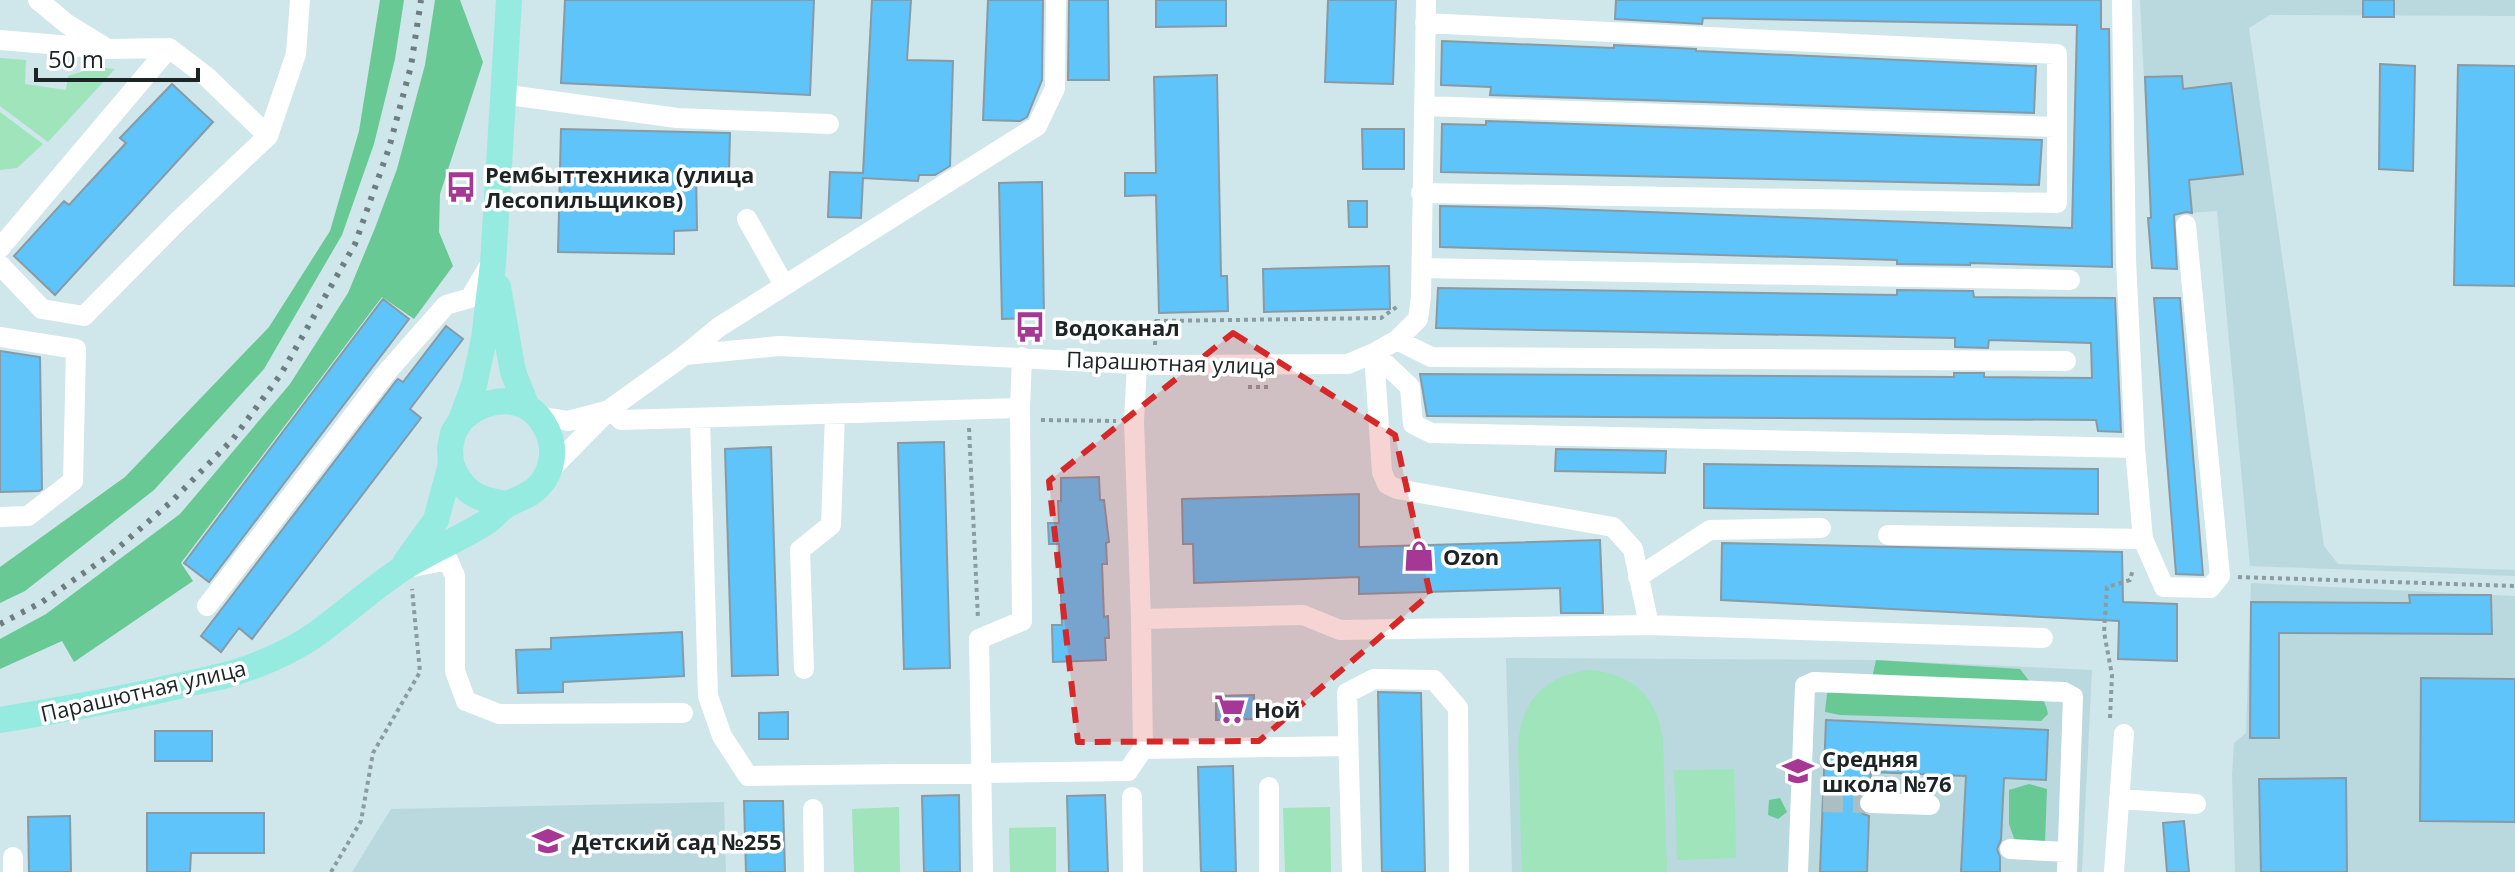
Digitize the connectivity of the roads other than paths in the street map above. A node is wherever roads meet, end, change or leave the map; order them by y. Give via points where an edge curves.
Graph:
1 (38, 0) edge
2 (300, 0) edge
3 (509, 0) edge
4 (1056, 0) edge
5 (1426, 0) edge
6 (2122, 0) edge
7 (1425, 23) junction
8 (0, 40) edge
9 (169, 48) junction
10 (107, 49) junction
11 (502, 94) junction
12 (1424, 106) junction
13 (829, 124) dead end
14 (2057, 127) junction
15 (268, 136) junction
16 (1421, 193) junction
17 (747, 219) dead end
18 (2186, 225) dead end
19 (0, 248) edge
20 (494, 261) junction
21 (0, 265) edge
22 (1422, 268) junction
23 (2070, 280) dead end
24 (784, 285) junction
25 (0, 337) edge
26 (1397, 340) junction
27 (1374, 353) junction
28 (685, 355) junction
29 (1022, 357) junction
30 (2066, 361) dead end
31 (1137, 364) junction
32 (610, 409) junction
33 (532, 412) junction
34 (835, 414) junction
35 (1020, 414) junction
36 (700, 419) junction
37 (461, 420) junction
38 (2135, 448) junction
39 (451, 464) junction
40 (549, 471) junction
41 (506, 504) junction
42 (0, 517) edge
43 (1821, 528) dead end
44 (1888, 535) dead end
45 (2143, 539) junction
46 (406, 576) junction
47 (1638, 577) junction
48 (207, 606) dead end
49 (1141, 619) junction
50 (1649, 625) junction
51 (2043, 638) dead end
52 (804, 669) dead end
53 (683, 713) dead end
54 (0, 720) edge
55 (2124, 734) dead end
56 (1348, 746) junction
57 (1143, 749) junction
58 (980, 773) junction
59 (1269, 787) dead end
60 (1132, 797) dead end
61 (2119, 799) junction
62 (1801, 800) junction
63 (1823, 802) tunnel mouth
64 (1870, 803) tunnel mouth
65 (2196, 804) dead end
66 (1930, 805) dead end
67 (813, 809) dead end
68 (2010, 849) dead end
69 (2067, 862) edge
70 (814, 872) edge
71 (983, 872) edge
72 (1133, 872) edge
73 (1269, 872) edge
74 (1352, 872) edge
75 (1459, 872) edge
76 (1798, 872) edge
77 (2114, 872) edge

1 - 10 street
2 - 15 street via 296,54
3 - 11 main road
4 - 24 street via 1055,88 1037,126
5 - 7 street, Парашютная улица
6 - 38 street
7 - 12 street, Парашютная улица
7 - 14 street via 2057,54
8 - 10 street
9 - 10 street
9 - 15 street
9 - 19 street
11 - 13 street via 677,118
11 - 20 main road
12 - 14 street
12 - 16 street, Парашютная улица
14 - 16 street via 2057,203
15 - 21 street via 84,316 42,309
16 - 22 street, Парашютная улица
17 - 24 street
18 - 45 street via 2220,576 2210,588 2164,587
20 - 33 main road via 513,372
20 - 37 main road via 484,339
20 - 48 street via 470,298 446,305 386,373
22 - 23 street
22 - 26 street, Парашютная улица via 1418,319
24 - 28 street
25 - 42 street via 76,349 73,481 28,516
26 - 27 street, Парашютная улица
26 - 30 street via 1431,357
27 - 31 street, Парашютная улица via 1348,364
27 - 38 street via 1410,387 1413,424 1431,433
27 - 47 street via 1387,484 1613,527 1633,549
28 - 29 street, Парашютная улица via 779,346
28 - 32 street
29 - 31 street, Парашютная улица
29 - 35 street
31 - 49 street
32 - 33 street via 568,421
32 - 36 street via 621,420
32 - 40 street
33 - 37 main road via 499,401 485,403
33 - 40 main road via 547,428
34 - 35 street
34 - 36 street
34 - 52 street via 831,525 800,550
35 - 58 street via 1022,621 979,639
36 - 58 street via 708,696 722,736 748,776
37 - 39 main road via 453,433
38 - 45 street
39 - 41 main road via 469,492
39 - 46 main road via 436,520
40 - 41 main road via 529,495
41 - 46 main road
43 - 47 street via 1710,530
44 - 45 street
46 - 53 street via 448,560 455,576 455,671 466,701 499,714
46 - 54 main road, Парашютная улица via 315,635 236,673
47 - 50 street
49 - 50 street via 1303,615 1340,630
49 - 57 street
50 - 51 street
55 - 61 street
56 - 57 street
56 - 74 street
56 - 75 street via 1347,693 1374,679 1434,680 1458,708
57 - 58 street via 1128,771
58 - 71 street
59 - 73 street
60 - 72 street
61 - 65 street
61 - 77 street
62 - 63 street
62 - 69 street via 1805,686 1814,682 2064,692 2073,697
62 - 76 street
64 - 66 street
67 - 70 street
68 - 69 street

